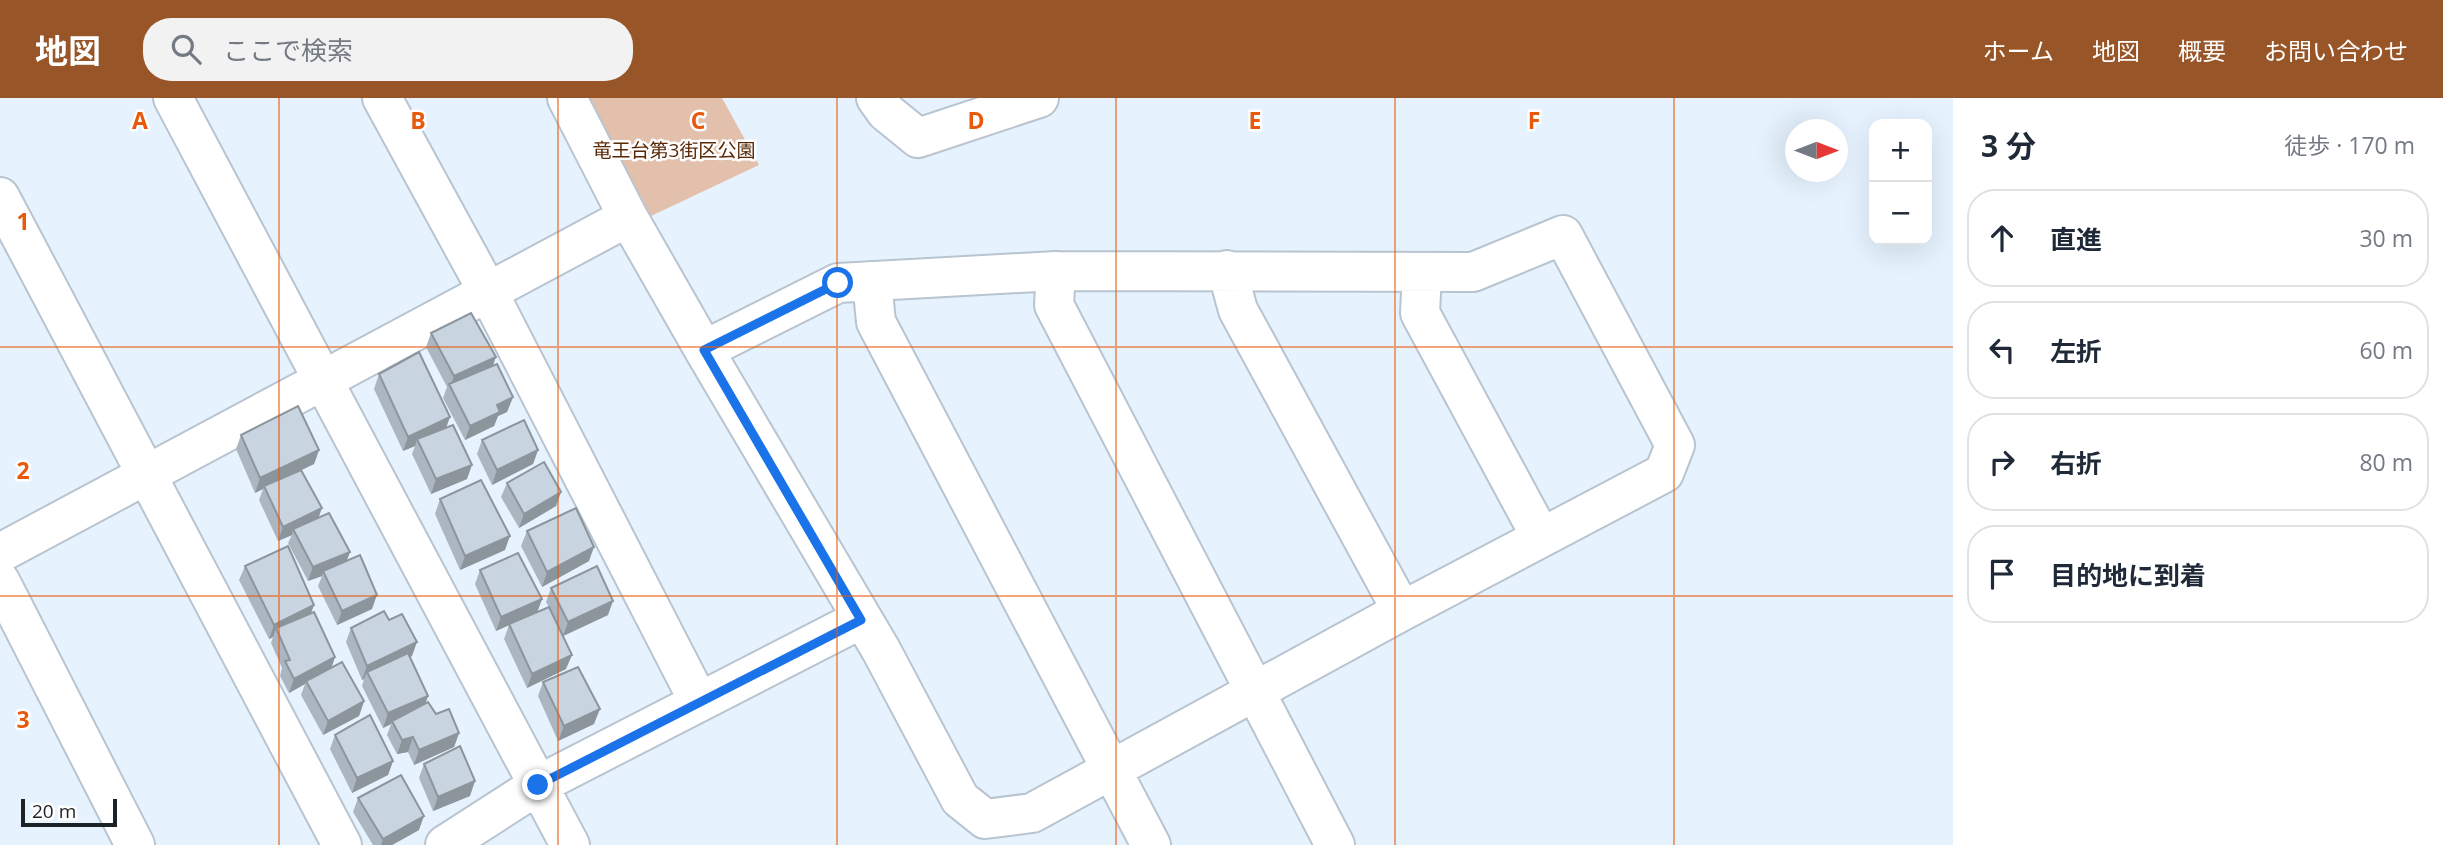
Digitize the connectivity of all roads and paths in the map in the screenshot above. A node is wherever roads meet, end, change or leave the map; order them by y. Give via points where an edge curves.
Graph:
1 (173, 98) edge
2 (382, 98) edge
3 (567, 98) edge
4 (876, 98) edge
5 (1039, 98) edge
6 (0, 197) edge
7 (628, 217) junction
8 (1227, 270) junction
9 (1056, 271) junction
10 (1422, 272) junction
11 (873, 281) junction
12 (488, 292) junction
13 (704, 350) junction
14 (323, 380) junction
15 (146, 475) junction
16 (1541, 537) junction
17 (0, 553) edge
18 (0, 581) edge
19 (1402, 611) junction
20 (861, 620) junction
21 (1254, 692) junction
22 (699, 702) junction
23 (1110, 769) junction
24 (538, 785) junction
25 (135, 845) edge
26 (342, 845) edge
27 (445, 845) edge
28 (570, 845) edge
29 (1151, 845) edge
30 (1335, 845) edge

1 - 14 street
2 - 12 street
3 - 7 street
4 - 5 street via 918,138
6 - 15 street
7 - 12 street
7 - 13 street
8 - 9 street
8 - 10 street
8 - 19 street via 1238,310
9 - 11 street
9 - 21 street via 1054,305
10 - 16 street via 1420,313
10 - 16 street via 1473,272 1563,236 1675,446 1664,473
11 - 13 street via 838,283
11 - 23 street via 876,322
12 - 14 street
12 - 22 street
13 - 20 street
14 - 15 street
14 - 24 street
15 - 17 street
15 - 26 street
16 - 19 street
18 - 25 street
19 - 21 street
20 - 22 street
20 - 23 street via 960,799 985,819 1032,813
21 - 23 street
21 - 30 street
22 - 24 street
23 - 29 street
24 - 27 street
24 - 28 street

